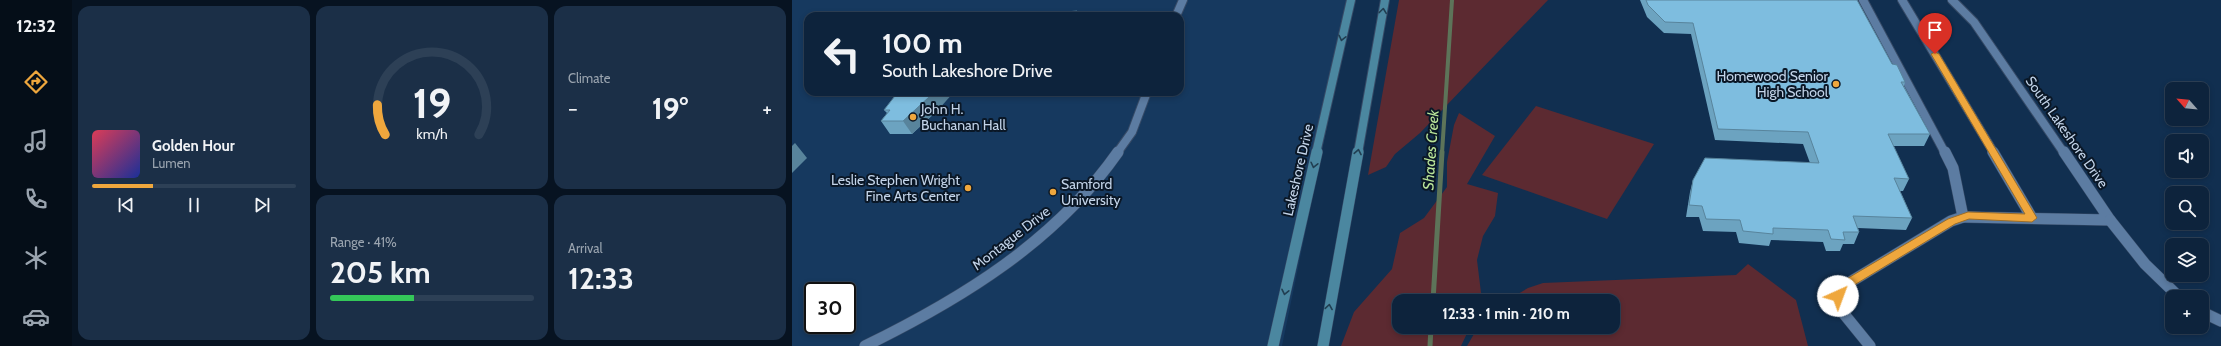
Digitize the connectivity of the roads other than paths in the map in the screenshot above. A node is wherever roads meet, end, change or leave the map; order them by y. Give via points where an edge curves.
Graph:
1 (1182, 0) edge
2 (1351, 0) edge
3 (1385, 0) edge
4 (1863, 0) edge
5 (1902, 0) edge
6 (1952, 0) edge
7 (1178, 12) edge
8 (1145, 96) edge
9 (1963, 217) junction
10 (2032, 218) junction
11 (2110, 220) junction
12 (2172, 290) edge
13 (2209, 316) edge
14 (2221, 322) edge
15 (865, 346) edge
16 (1274, 346) edge
17 (1323, 346) edge
18 (1870, 346) edge

1 - 7 street
2 -> 16 main road, Lakeshore Drive
17 -> 3 main road
4 - 9 street via 1953,168
5 - 10 street
6 - 11 street, South Lakeshore Drive via 1974,22
8 - 15 street, Montague Drive via 1130,136 1097,183 1048,232 1003,266 908,326
9 - 10 street
9 - 18 street via 1951,221 1842,287 1838,296 1844,314
10 - 11 street
11 - 12 street, South Lakeshore Drive via 2144,264
13 - 14 street

